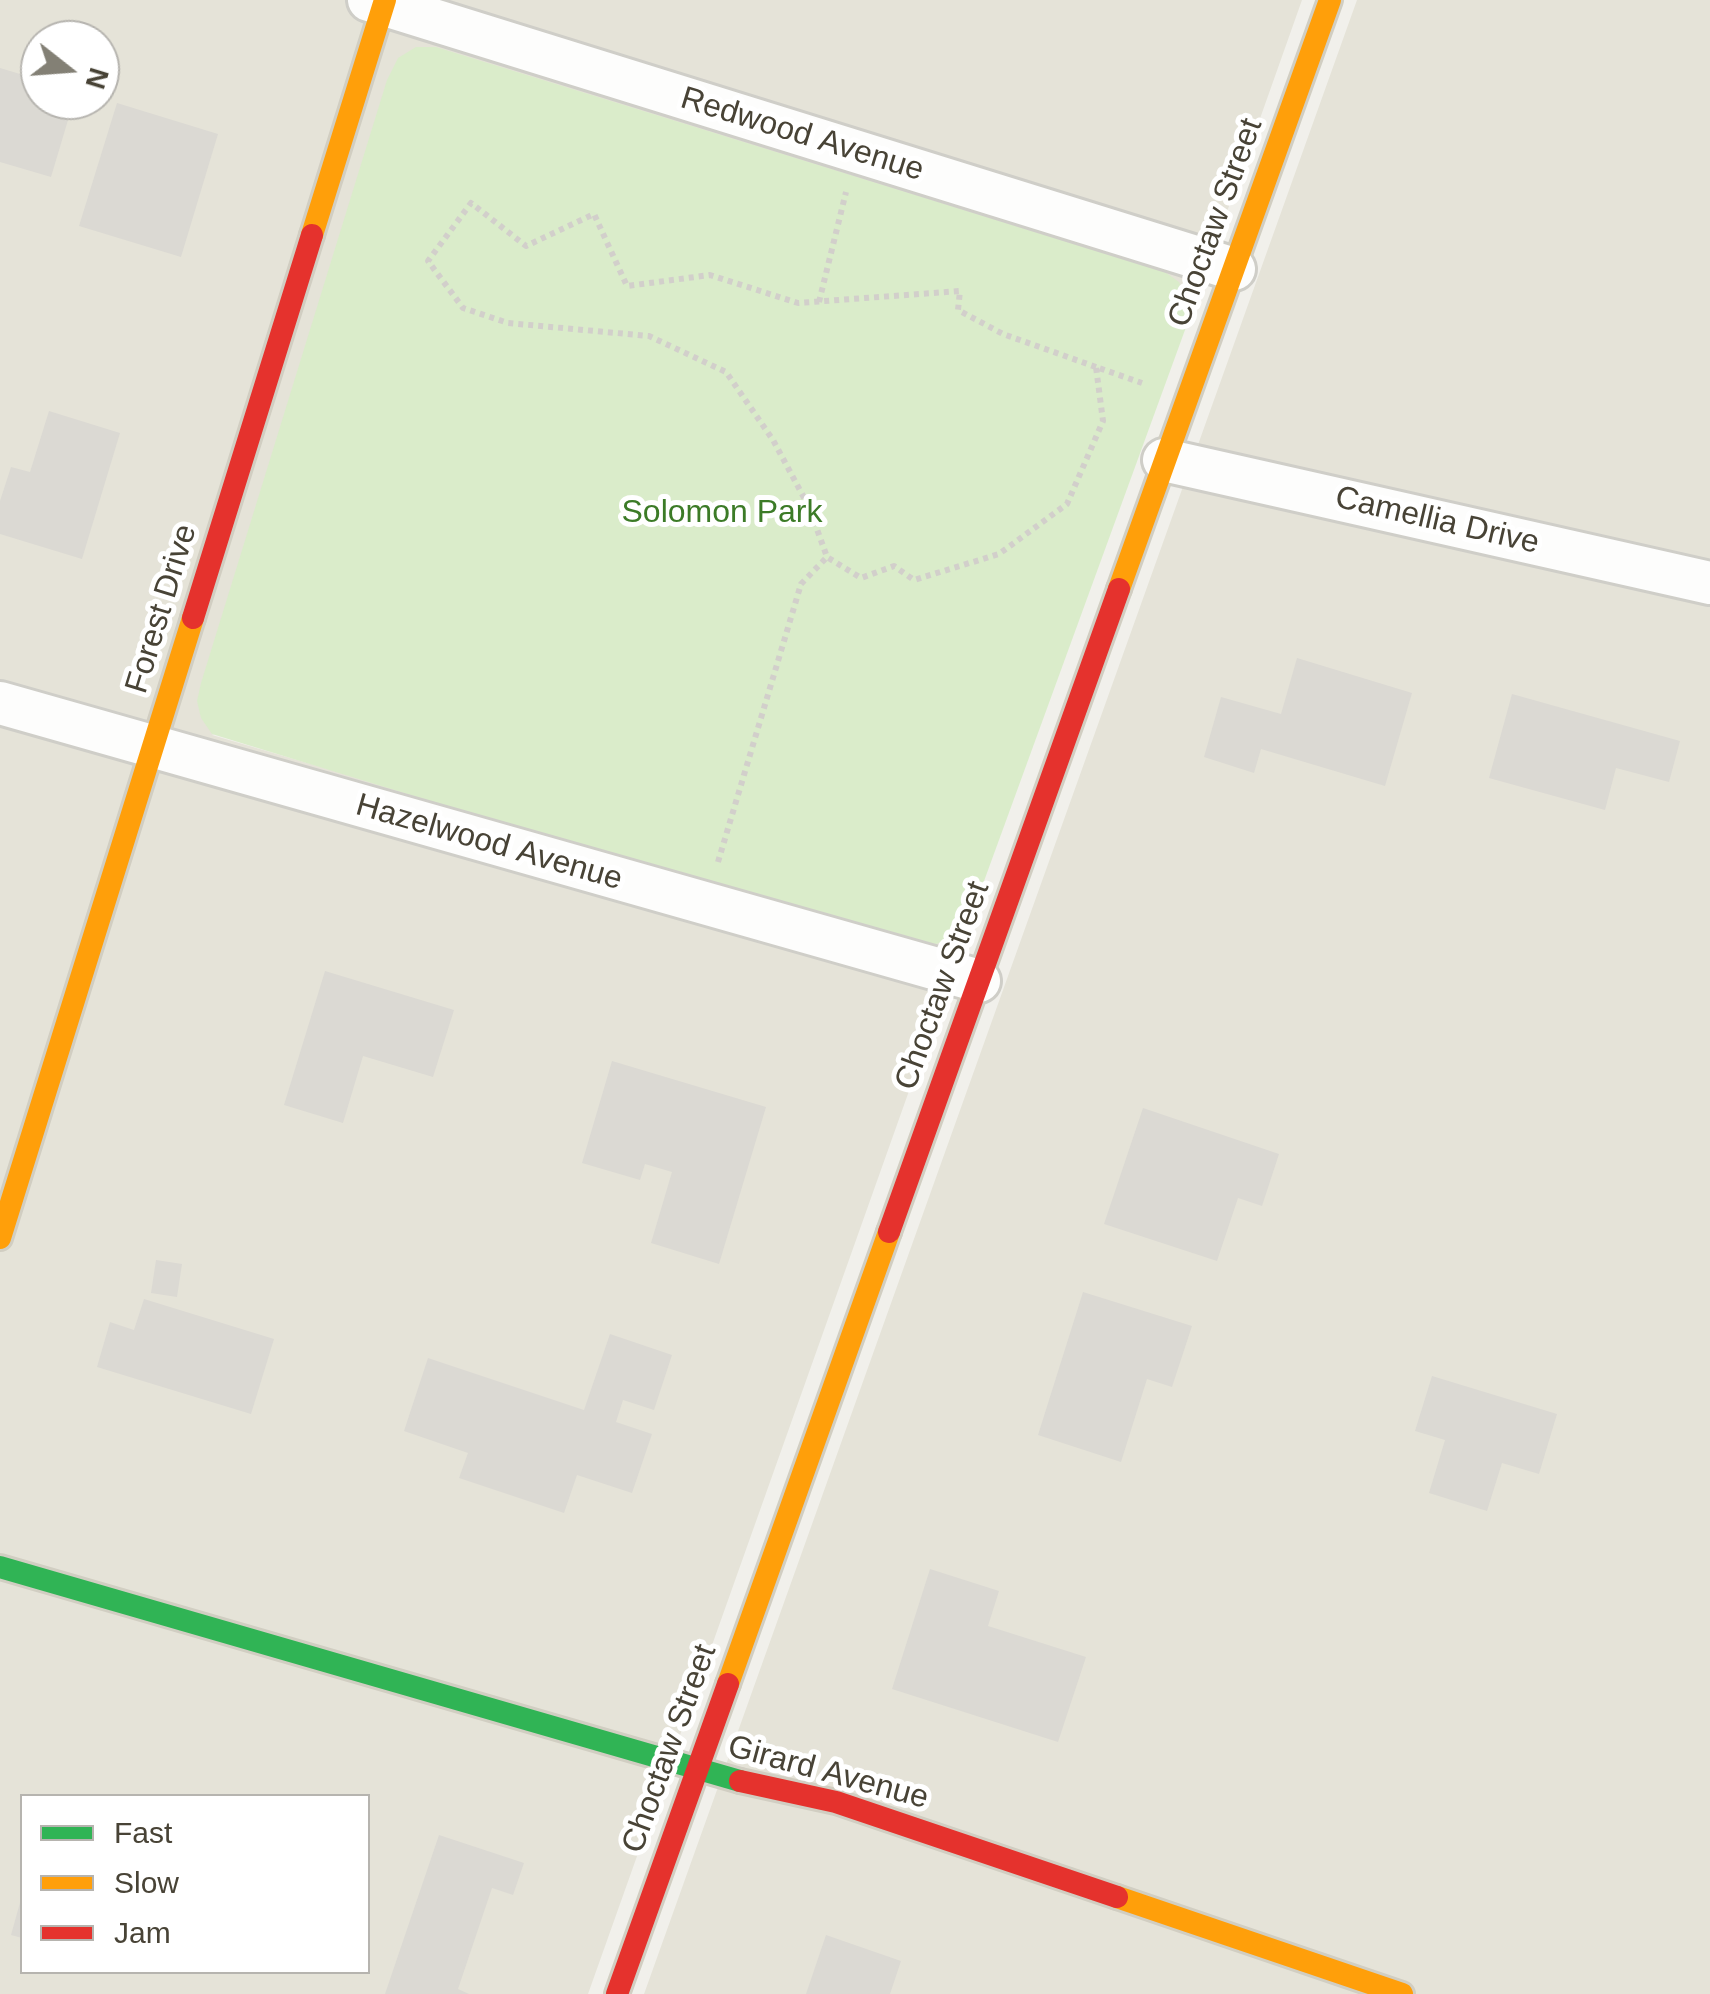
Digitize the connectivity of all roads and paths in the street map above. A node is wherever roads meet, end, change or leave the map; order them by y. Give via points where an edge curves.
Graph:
1 (1330, 0) edge
2 (380, 2) edge
3 (848, 186) dead end
4 (1234, 270) junction
5 (819, 302) junction
6 (1096, 367) junction
7 (1153, 387) dead end
8 (1164, 460) junction
9 (828, 557) junction
10 (1710, 582) edge
11 (0, 703) edge
12 (153, 748) junction
13 (699, 860) dead end
14 (718, 862) junction
15 (734, 869) dead end
16 (979, 981) junction
17 (0, 1238) edge
18 (0, 1567) edge
19 (696, 1770) junction
20 (617, 1994) edge
21 (1402, 1994) edge

1 - 4 street, Choctaw Street
2 - 4 street, Redwood Avenue
2 - 12 street, Forest Drive
3 - 5 path
4 - 8 street, Choctaw Street
5 - 6 path via 960,291 958,310 1003,334
5 - 9 path via 798,303 710,275 628,286 594,214 526,246 471,203 428,261 463,308 508,323 649,336 726,372 773,440
6 - 7 path
6 - 9 path via 1102,422 1066,504 999,554 914,580 894,566 861,578
8 - 10 street, Camellia Drive
8 - 16 street, Choctaw Street
9 - 14 path via 801,584
11 - 12 street, Hazelwood Avenue
12 - 16 street, Hazelwood Avenue
12 - 17 street, Forest Drive
13 - 14 path
14 - 15 path
16 - 19 street, Choctaw Street
18 - 19 street, Girard Avenue
19 - 20 street, Choctaw Street
19 - 21 street, Girard Avenue via 836,1802

